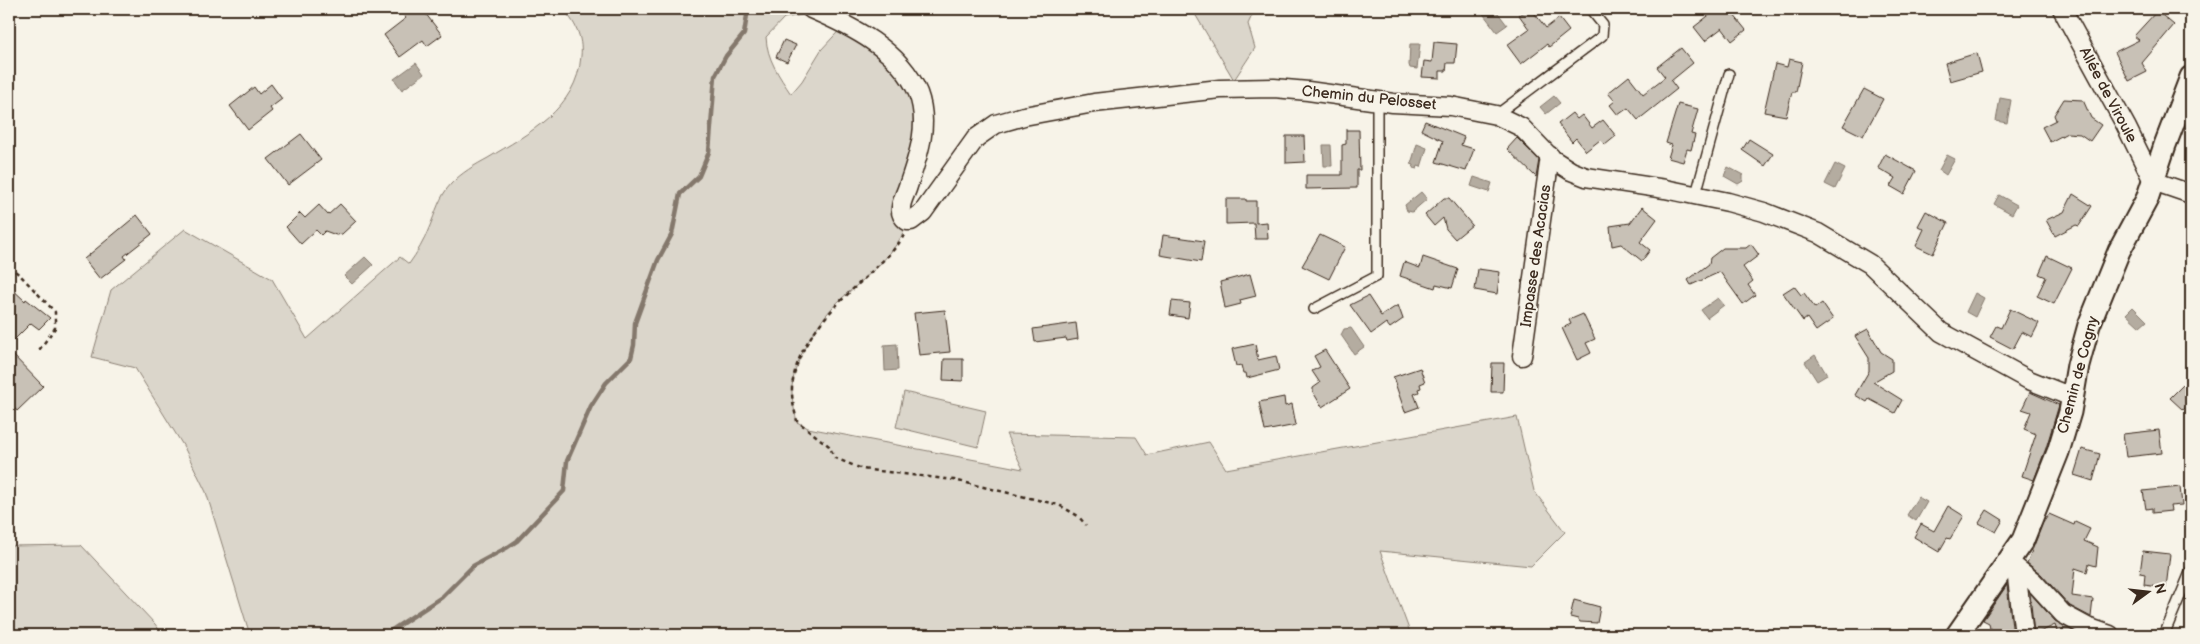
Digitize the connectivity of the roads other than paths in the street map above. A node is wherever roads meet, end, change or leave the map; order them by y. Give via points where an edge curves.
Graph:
1 (812, 9) edge
2 (1590, 9) edge
3 (2062, 9) edge
4 (1729, 74) dead end
5 (2191, 78) edge
6 (1378, 99) junction
7 (1496, 116) junction
8 (1550, 156) junction
9 (2153, 181) junction
10 (1696, 194) junction
11 (2191, 194) edge
12 (1314, 309) dead end
13 (1522, 356) dead end
14 (2074, 398) junction
15 (2012, 566) junction
16 (2191, 570) edge
17 (1957, 635) edge
18 (2024, 635) edge
19 (2110, 635) edge
20 (2164, 635) edge

1 - 6 street, Chemin du Pelosset via 877,44 900,66 918,94 923,133 901,206 902,217 908,222 923,212 976,138 996,124 1024,116 1094,103 1220,89 1274,88
2 - 7 lane via 1603,25 1602,36
3 - 9 street, Allée de Viroule
4 - 10 lane
5 - 9 street, Chemin de Cogny
6 - 7 street, Chemin du Pelosset via 1393,103 1451,106
6 - 12 lane via 1377,276
7 - 8 street, Chemin du Pelosset via 1521,127
8 - 10 street, Chemin du Pelosset via 1586,177
8 - 13 street, Impasse des Acacias
9 - 11 street
9 - 14 street, Chemin de Cogny via 2115,260 2089,325 2079,360
10 - 14 street, Chemin du Pelosset via 1764,212 1818,233 1870,264 1940,332 2029,380
14 - 15 street, Chemin de Cogny via 2058,452
15 - 17 street, Chemin de Cogny
15 - 18 street
15 - 19 street via 2033,581 2063,614
16 - 20 lane

